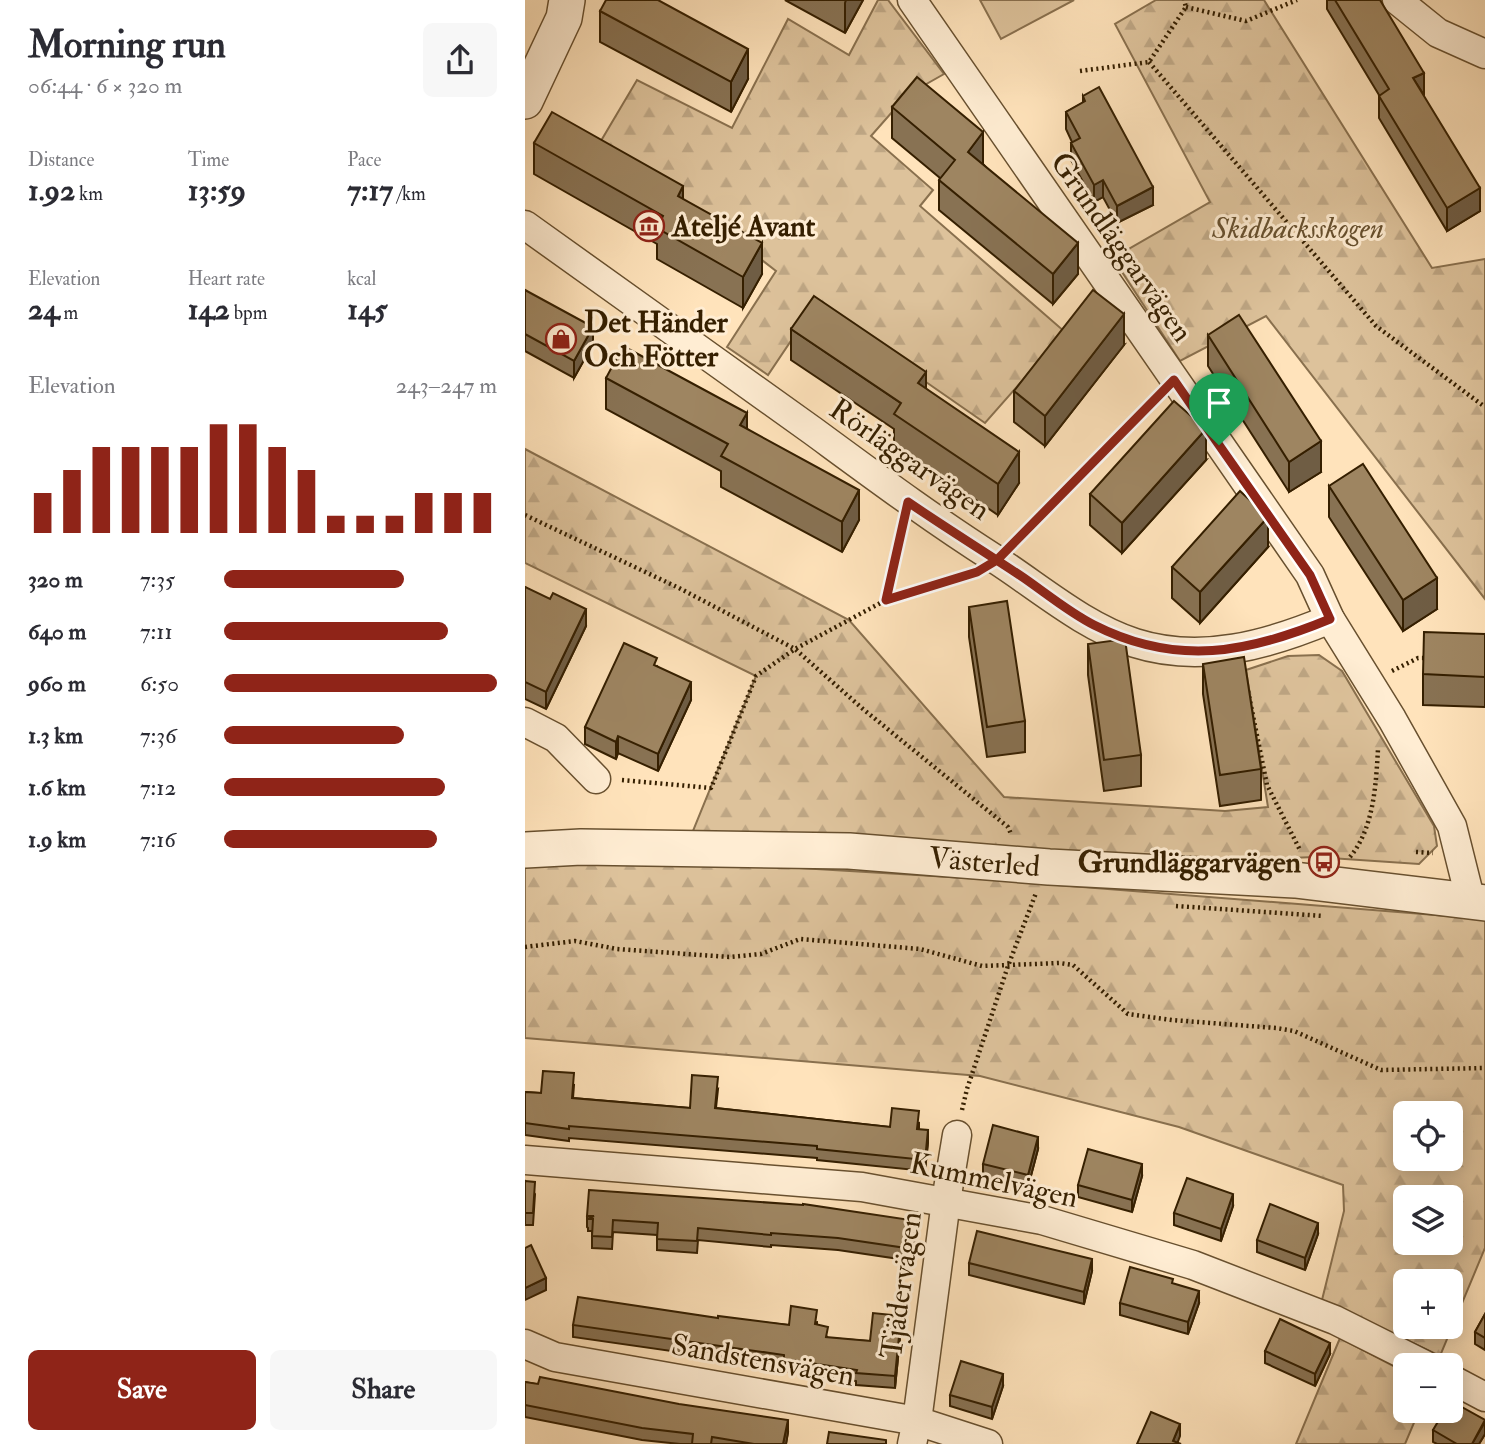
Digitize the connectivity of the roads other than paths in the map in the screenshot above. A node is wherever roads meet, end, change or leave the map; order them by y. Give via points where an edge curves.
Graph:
1 (568, 0) edge
2 (912, 0) edge
3 (1397, 0) edge
4 (1485, 54) edge
5 (525, 101) edge
6 (525, 225) edge
7 (1330, 619) junction
8 (525, 722) edge
9 (596, 779) road end
10 (525, 850) edge
11 (1478, 902) edge
12 (957, 1135) road end
13 (525, 1160) edge
14 (946, 1201) junction
15 (525, 1344) edge
16 (1401, 1353) edge
17 (1463, 1385) edge
18 (1485, 1397) edge
19 (914, 1432) edge
20 (988, 1444) edge

1 - 5 street
2 - 7 street, Grundläggarvägen via 1310,575
3 - 4 street via 1438,33
6 - 7 street, Rörläggarvägen via 908,502 1093,625 1136,643 1179,651 1241,648
7 - 11 street, Grundläggarvägen via 1452,825
8 - 9 street via 556,738
10 - 11 street, Västerled via 849,851 1295,880
12 - 14 street, Tjädervägen
13 - 14 street, Kummelvägen via 862,1187
14 - 16 street, Kummelvägen via 1042,1220 1193,1265 1335,1320
14 - 19 street, Tjädervägen
15 - 19 street, Sandstensvägen via 555,1357
17 - 18 street
19 - 20 street, Sandstensvägen

